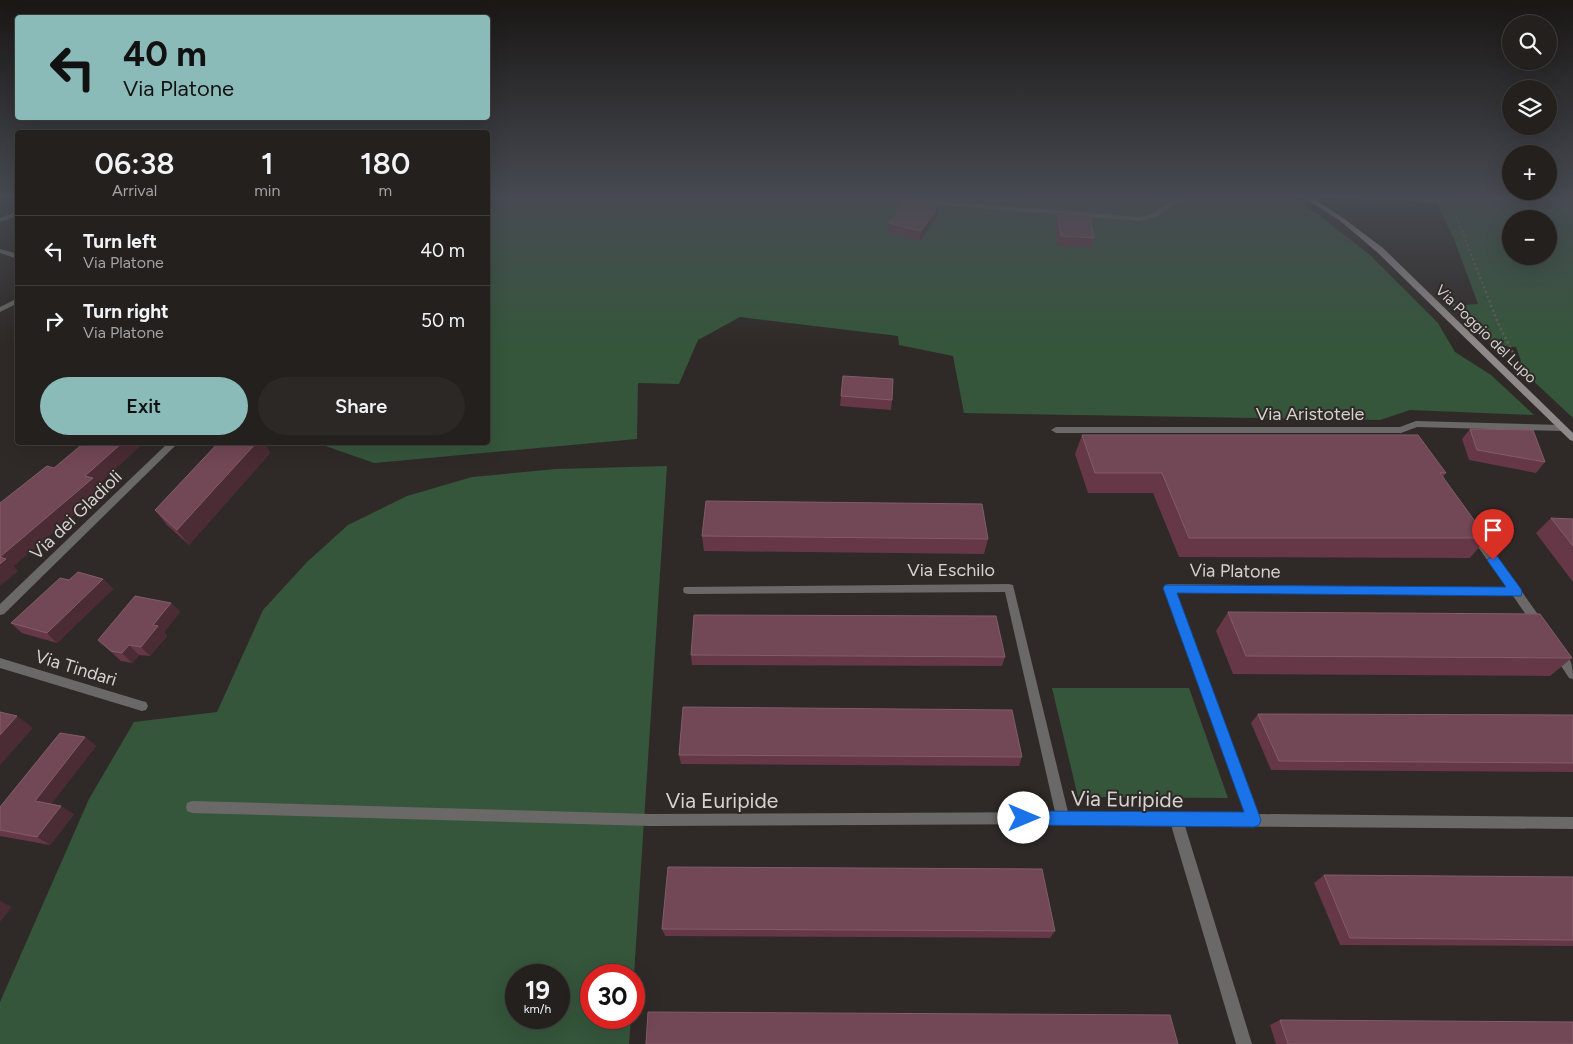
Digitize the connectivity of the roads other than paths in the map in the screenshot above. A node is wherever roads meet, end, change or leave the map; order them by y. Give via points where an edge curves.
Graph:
1 (1376, 247) edge
2 (0, 252) edge
3 (15, 256) edge
4 (15, 302) edge
5 (0, 310) edge
6 (1563, 428) junction
7 (1056, 430) dead end
8 (1573, 438) edge
9 (171, 445) edge
10 (1470, 527) edge
11 (688, 590) dead end
12 (1516, 592) junction
13 (0, 611) edge
14 (0, 663) edge
15 (1573, 674) edge
16 (142, 706) dead end
17 (192, 807) dead end
18 (1063, 818) junction
19 (1176, 819) junction
20 (1254, 820) junction
21 (1573, 823) edge
22 (1244, 1044) edge

1 - 6 street, Via Poggio del Lupo
2 - 3 street
4 - 5 street
6 - 7 street, Via Aristotele via 1416,424 1404,434
6 - 8 street, Via Poggio del Lupo
9 - 13 street, Via dei Gladioli
10 - 12 street
11 - 18 street, Via Eschilo via 1009,588
12 - 15 street
12 - 20 street, Via Platone via 1169,588
14 - 16 street, Via Tindari
17 - 18 street, Via Euripide via 651,820
18 - 19 street, Via Euripide
19 - 20 street, Via Euripide
19 - 22 street
20 - 21 street, Via Euripide

